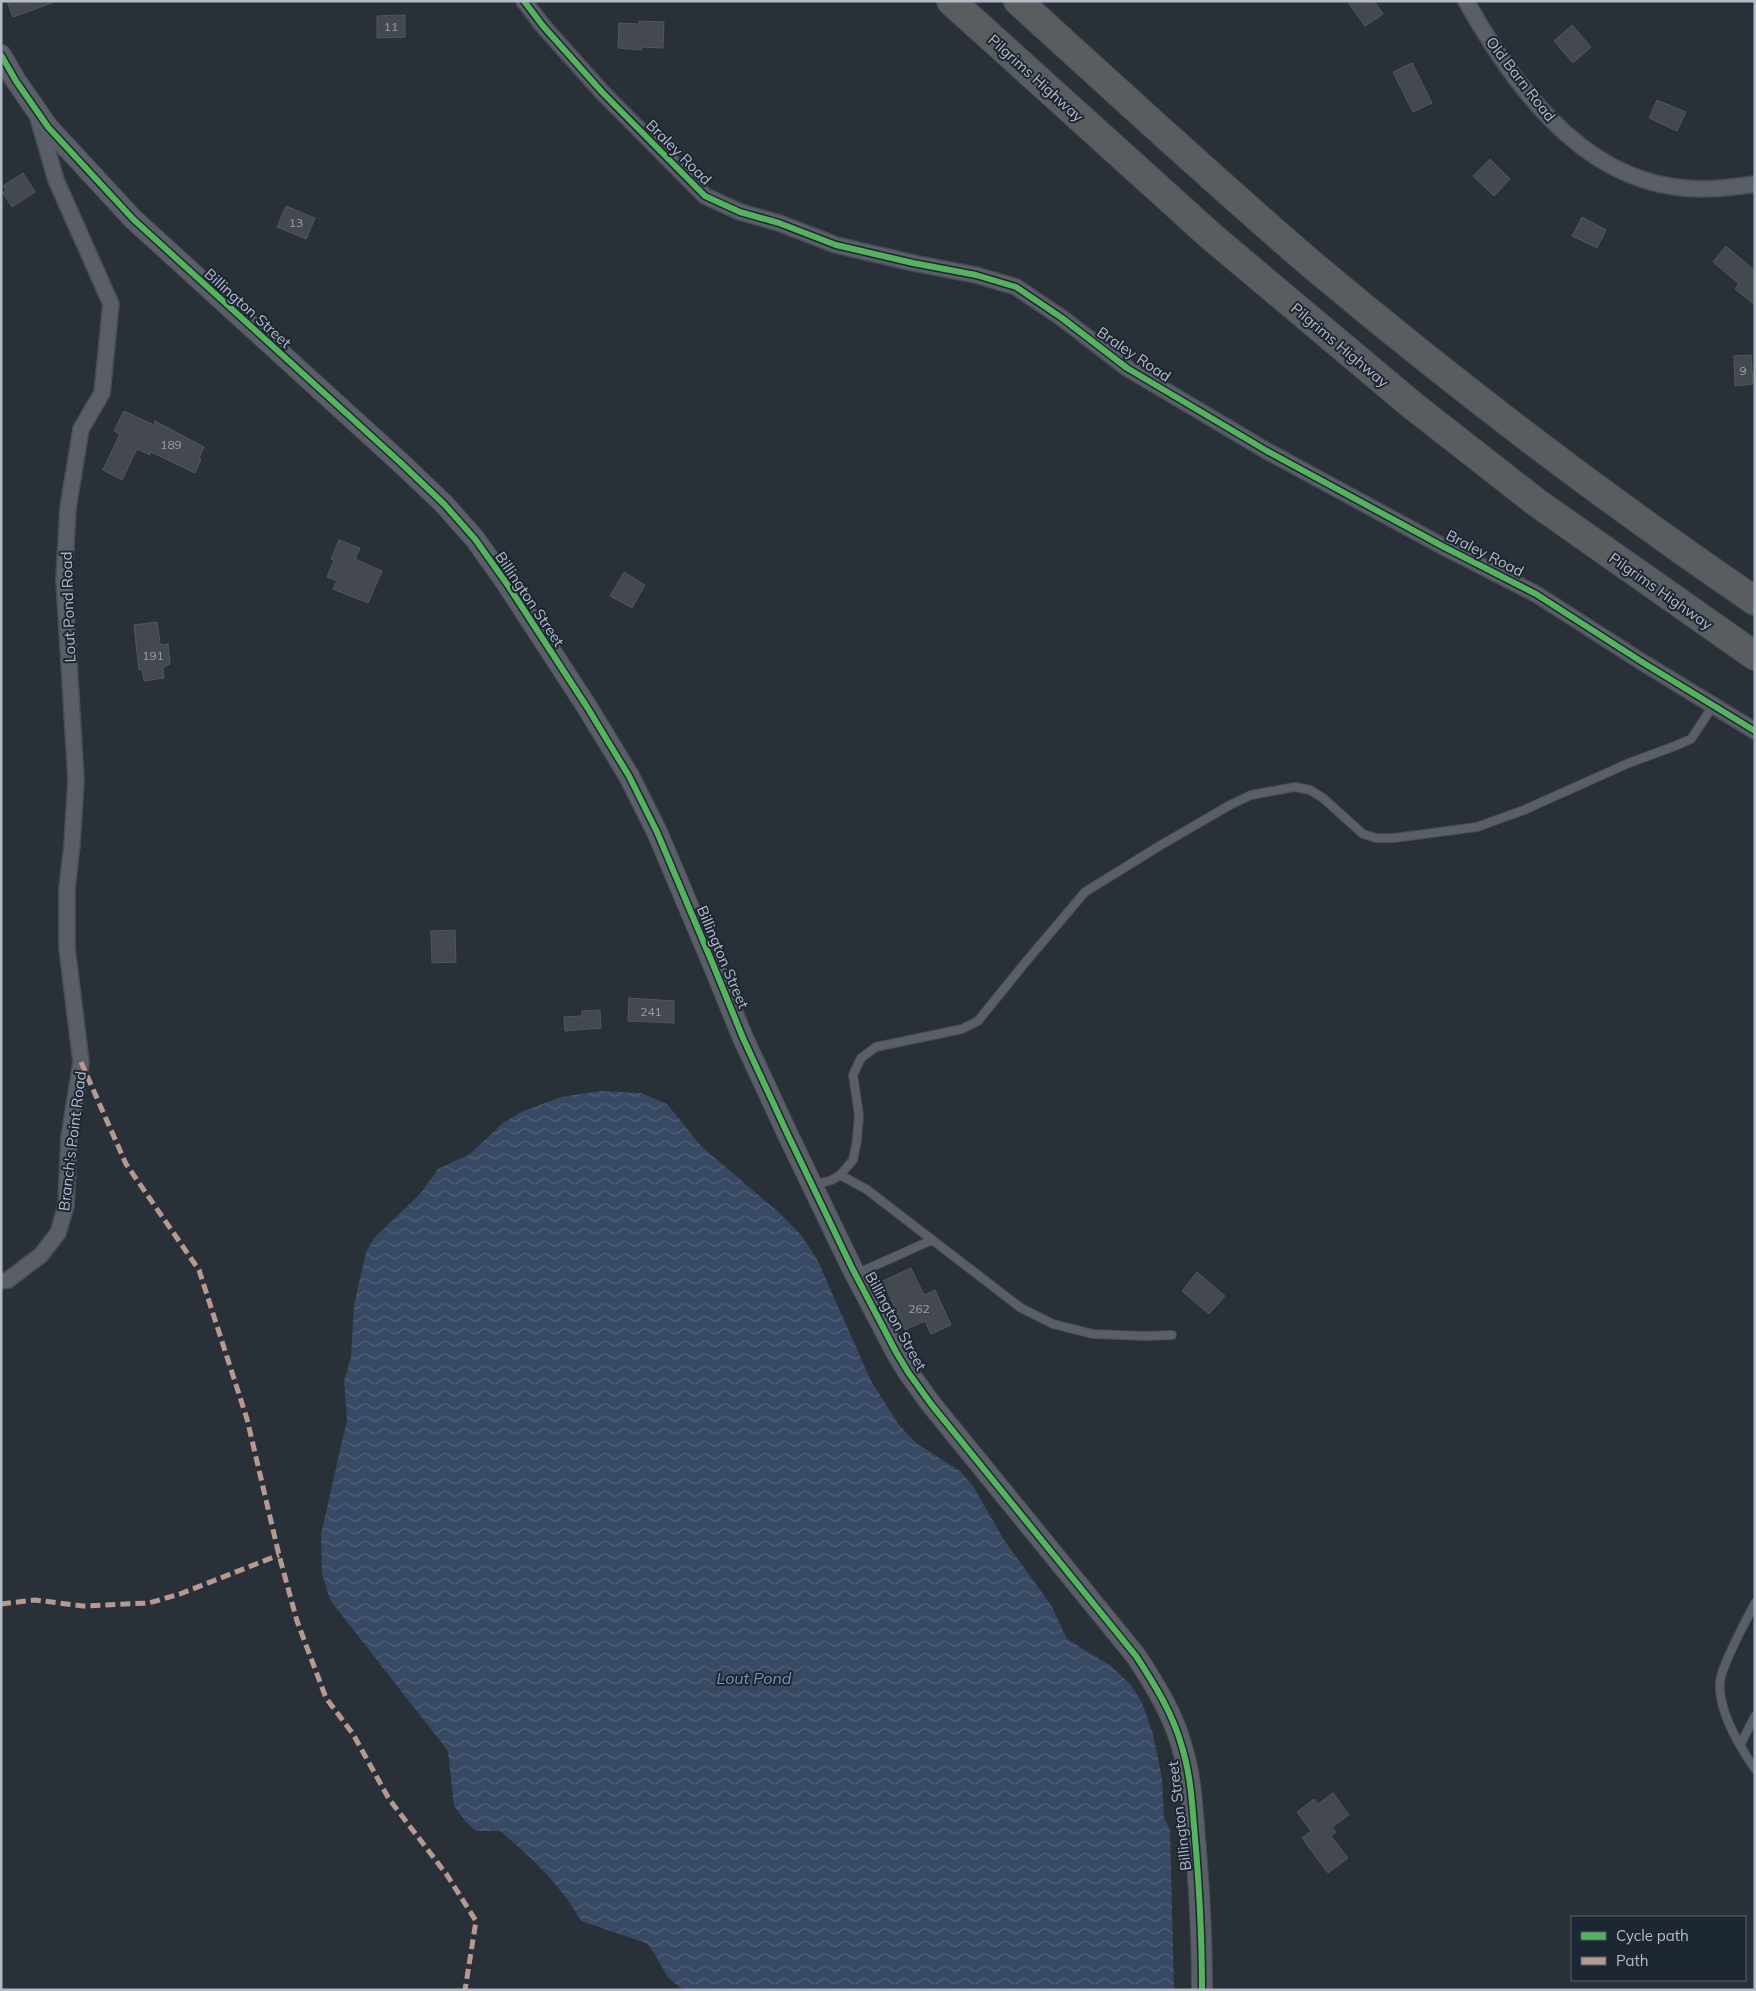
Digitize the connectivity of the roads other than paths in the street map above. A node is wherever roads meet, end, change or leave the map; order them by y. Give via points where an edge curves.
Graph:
1 (524, 1) edge
2 (952, 1) edge
3 (1018, 1) edge
4 (1466, 1) edge
5 (1, 55) edge
6 (36, 112) junction
7 (1755, 184) edge
8 (1755, 601) edge
9 (1755, 656) edge
10 (1713, 706) junction
11 (1755, 731) edge
12 (81, 1062) joint
13 (840, 1176) junction
14 (812, 1185) junction
15 (932, 1240) junction
16 (856, 1274) junction
17 (1, 1281) edge
18 (1172, 1335) dead end
19 (1755, 1603) edge
20 (1755, 1716) edge
21 (1740, 1745) junction
22 (1755, 1769) edge
23 (1202, 1990) edge

1 - 10 street, Braley Road via 602,92 705,196 740,212 836,244 1016,287 1127,368 1267,451 1536,594
2 - 9 highway, Pilgrims Highway via 1212,237 1412,405 1536,502
3 - 8 highway via 1302,256 1434,364 1569,470
4 - 7 street, Old Barn Road via 1503,61 1530,95 1585,150 1642,179 1673,187 1696,189
5 - 6 street, Billington Street
6 - 12 street, Lout Pond Road via 56,180 111,304 102,393 81,429 68,508 64,578 76,780 67,888 67,948
6 - 14 street, Billington Street via 133,219 402,464 474,538 507,584 629,776 750,1054
10 - 11 street, Braley Road
10 - 13 lane via 1691,739 1477,827 1376,838 1363,834 1323,798 1310,790 1294,787 1250,796 1230,805 1085,892 978,1021 937,1036 876,1047 861,1058 853,1075 859,1115 857,1140 853,1160
12 - 17 street, Branch's Point Road via 69,1138 66,1206 58,1233 40,1255 8,1280
13 - 14 lane
13 - 15 lane via 866,1189
14 - 16 street, Billington Street
15 - 16 lane
15 - 18 lane via 1021,1308 1053,1324 1093,1334
16 - 23 street, Billington Street via 913,1380 1136,1656 1166,1706 1183,1748 1189,1778 1200,1890
19 - 21 lane via 1721,1674 1720,1692 1730,1728
20 - 21 lane
21 - 22 lane

